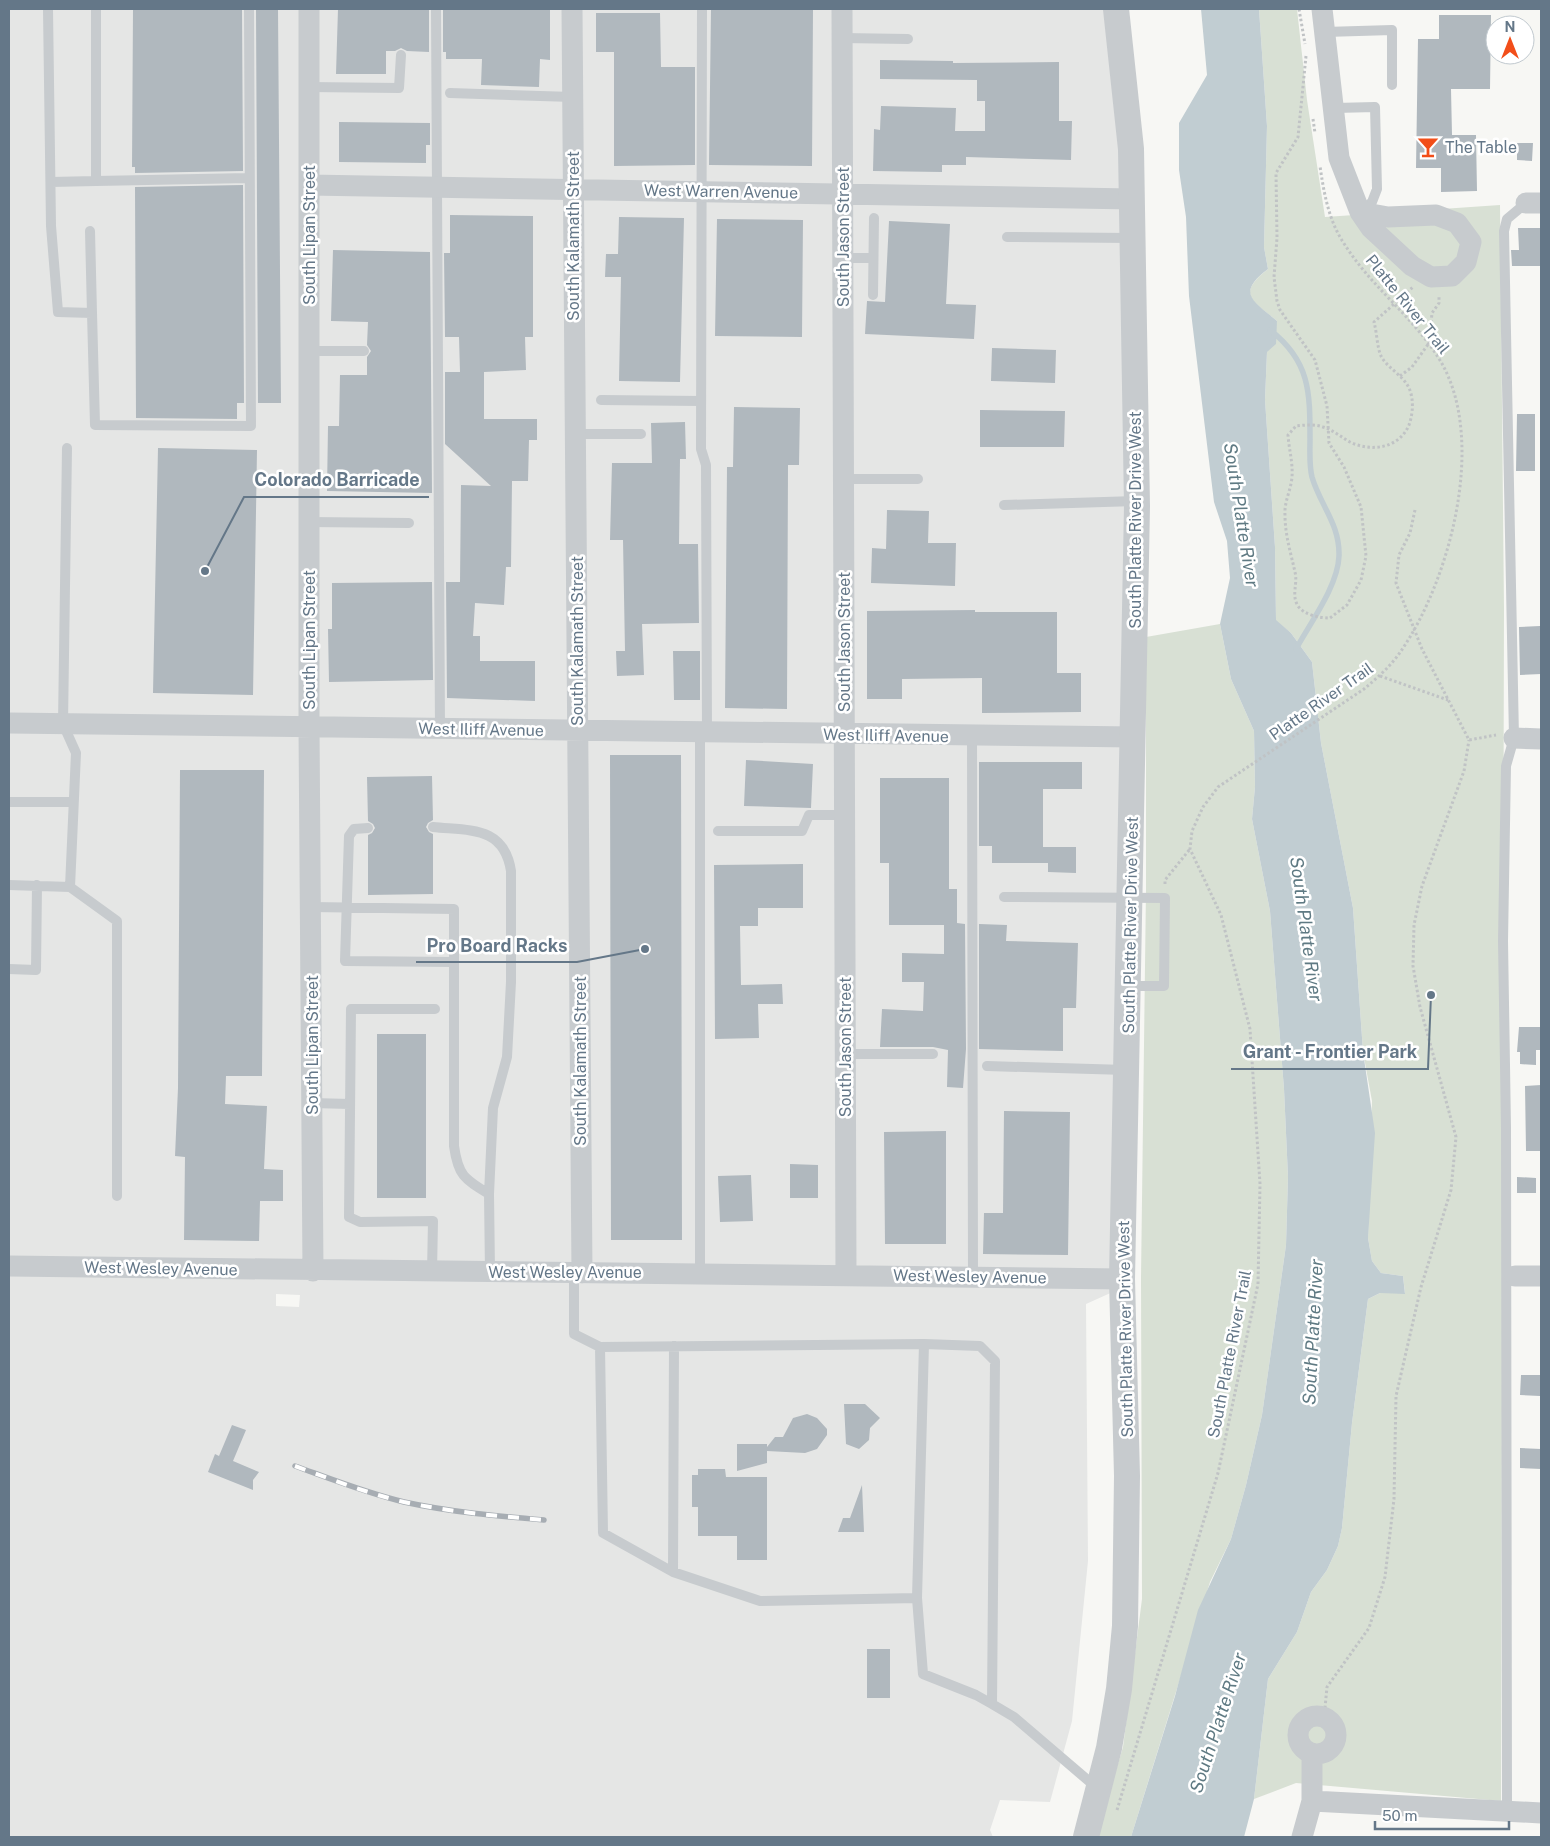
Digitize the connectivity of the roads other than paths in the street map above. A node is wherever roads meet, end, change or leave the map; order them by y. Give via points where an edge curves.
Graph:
1 (48, 9) edge
2 (96, 9) edge
3 (249, 9) edge
4 (309, 9) edge
5 (436, 9) edge
6 (572, 9) edge
7 (702, 9) edge
8 (842, 9) edge
9 (1116, 9) edge
10 (1322, 9) edge
11 (1325, 32) junction
12 (842, 38) junction
13 (908, 39) dead end
14 (400, 55) dead end
15 (1392, 85) dead end
16 (309, 87) junction
17 (450, 93) dead end
18 (572, 97) junction
19 (1335, 108) junction
20 (250, 178) junction
21 (96, 181) junction
22 (51, 182) junction
23 (309, 186) junction
24 (437, 187) junction
25 (573, 188) junction
26 (703, 191) junction
27 (843, 193) junction
28 (1133, 199) junction
29 (1533, 202) edge
30 (1360, 212) junction
31 (874, 218) dead end
32 (90, 232) dead end
33 (1007, 237) dead end
34 (1133, 238) junction
35 (844, 258) junction
36 (874, 258) junction
37 (873, 295) dead end
38 (92, 313) junction
39 (309, 351) junction
40 (364, 351) dead end
41 (601, 400) dead end
42 (701, 401) junction
43 (575, 434) junction
44 (642, 434) dead end
45 (67, 448) dead end
46 (844, 479) junction
47 (918, 479) dead end
48 (1136, 501) junction
49 (1004, 505) dead end
50 (309, 522) junction
51 (409, 523) dead end
52 (9, 723) edge
53 (63, 724) junction
54 (309, 727) junction
55 (440, 729) junction
56 (577, 730) junction
57 (704, 732) junction
58 (844, 734) junction
59 (972, 735) junction
60 (1134, 737) junction
61 (1514, 738) junction
62 (1541, 739) edge
63 (9, 802) edge
64 (73, 802) junction
65 (845, 815) junction
66 (433, 827) dead end
67 (368, 828) dead end
68 (718, 831) dead end
69 (9, 885) edge
70 (37, 885) junction
71 (70, 887) junction
72 (1004, 896) dead end
73 (1130, 897) junction
74 (311, 907) junction
75 (345, 908) junction
76 (454, 962) junction
77 (9, 969) edge
78 (1128, 986) junction
79 (435, 1009) dead end
80 (845, 1054) junction
81 (933, 1054) dead end
82 (987, 1066) dead end
83 (1127, 1070) junction
84 (312, 1103) junction
85 (350, 1104) junction
86 (489, 1194) junction
87 (117, 1196) dead end
88 (9, 1266) edge
89 (313, 1271) junction
90 (432, 1272) junction
91 (490, 1272) junction
92 (578, 1272) junction
93 (700, 1273) junction
94 (846, 1275) junction
95 (973, 1276) junction
96 (1515, 1276) dead end
97 (1541, 1276) edge
98 (1122, 1279) junction
99 (924, 1344) junction
100 (674, 1346) junction
101 (600, 1347) junction
102 (673, 1572) junction
103 (917, 1598) junction
104 (992, 1704) junction
105 (1324, 1718) road end
106 (1099, 1789) junction
107 (1312, 1801) junction
108 (1507, 1810) junction
109 (1541, 1813) edge
110 (1086, 1837) edge
111 (1302, 1837) edge

1 - 22 lane
2 - 21 lane
3 - 20 lane
4 - 16 street, South Lipan Street
5 - 24 lane
6 - 18 street, South Kalamath Street
7 - 26 lane
8 - 12 street, South Jason Street
9 - 28 street, South Platte River Drive West
10 - 11 street
11 - 15 lane via 1392,30
11 - 19 street
12 - 13 lane
12 - 27 street, South Jason Street
14 - 16 lane via 399,88
16 - 23 street, South Lipan Street
17 - 18 lane
18 - 25 street, South Kalamath Street
19 - 30 street via 1339,158
19 - 30 lane via 1375,107 1377,189 1372,202
20 - 21 lane
20 - 38 lane via 251,426 94,425
21 - 22 lane
22 - 38 lane via 58,312
23 - 24 street, West Warren Avenue
23 - 39 street, South Lipan Street
24 - 25 street, West Warren Avenue
24 - 55 lane
25 - 26 street, West Warren Avenue
25 - 43 street, South Kalamath Street
26 - 27 street, West Warren Avenue
26 - 42 lane
27 - 28 street, West Warren Avenue
27 - 35 street, South Jason Street
28 - 34 street, South Platte River Drive West
29 - 61 lane via 1507,219 1504,232
30 - 30 street via 1371,228 1412,266 1430,276 1452,276 1466,262 1471,242 1457,223 1436,215 1388,216
31 - 36 lane
32 - 38 lane
33 - 34 lane
34 - 48 street, South Platte River Drive West
35 - 36 lane
35 - 46 street, South Jason Street
36 - 37 lane
39 - 40 lane
39 - 50 street, South Lipan Street
41 - 42 lane
42 - 57 lane via 701,449 706,465
43 - 44 lane
43 - 56 street, South Kalamath Street
45 - 53 lane
46 - 47 lane
46 - 58 street, South Jason Street
48 - 49 lane
48 - 60 street, South Platte River Drive West
50 - 51 lane
50 - 54 street, South Lipan Street
52 - 53 street, West Iliff Avenue
53 - 54 street, West Iliff Avenue
53 - 64 lane via 76,753
54 - 55 street, West Iliff Avenue
54 - 74 street, South Lipan Street
55 - 56 street, West Iliff Avenue
56 - 57 street, West Iliff Avenue
56 - 92 street, South Kalamath Street
57 - 58 street, West Iliff Avenue
57 - 93 lane
58 - 59 street, West Iliff Avenue
58 - 65 street, South Jason Street
59 - 60 street, West Iliff Avenue
59 - 95 lane
60 - 73 street, South Platte River Drive West
61 - 62 street
61 - 108 lane via 1506,766 1503,941
63 - 64 lane
64 - 71 lane
65 - 68 lane via 809,815 802,831
65 - 80 street, South Jason Street
66 - 86 lane via 474,831 488,836 502,844 509,856 507,1057 493,1108
67 - 75 lane via 354,828 349,836
69 - 70 lane
70 - 71 lane
70 - 77 lane via 36,970
71 - 87 lane via 117,921
72 - 73 lane
73 - 78 street, South Platte River Drive West
73 - 78 lane via 1165,898 1164,986
74 - 75 lane
74 - 84 street, South Lipan Street
75 - 76 lane via 345,961
75 - 76 lane via 454,909
76 - 86 lane via 454,1146 457,1166 468,1182
78 - 83 street, South Platte River Drive West
79 - 85 lane via 351,1009
80 - 81 lane
80 - 94 street, South Jason Street
82 - 83 lane
83 - 98 street, South Platte River Drive West
84 - 85 lane
84 - 89 street, South Lipan Street
85 - 90 lane via 349,1217 360,1222 433,1221
86 - 91 lane
88 - 89 street, West Wesley Avenue
89 - 90 street, West Wesley Avenue
90 - 91 street, West Wesley Avenue
91 - 92 street, West Wesley Avenue
92 - 93 street, West Wesley Avenue
92 - 101 lane via 574,1334
93 - 94 street, West Wesley Avenue
94 - 95 street, West Wesley Avenue
95 - 98 street, West Wesley Avenue
96 - 97 street
98 - 106 street, South Platte River Drive West via 1127,1476 1124,1626 1118,1689
99 - 100 lane
99 - 103 lane
99 - 104 lane via 980,1346 995,1362
100 - 101 lane
100 - 102 lane
101 - 102 lane via 603,1533
102 - 103 lane via 760,1601
103 - 104 lane via 922,1674
104 - 106 lane via 1014,1716
105 - 107 street via 1312,1717 1302,1723 1298,1735 1302,1746 1312,1753
106 - 110 street, South Platte River Drive West
107 - 108 street
107 - 111 street
108 - 109 street

